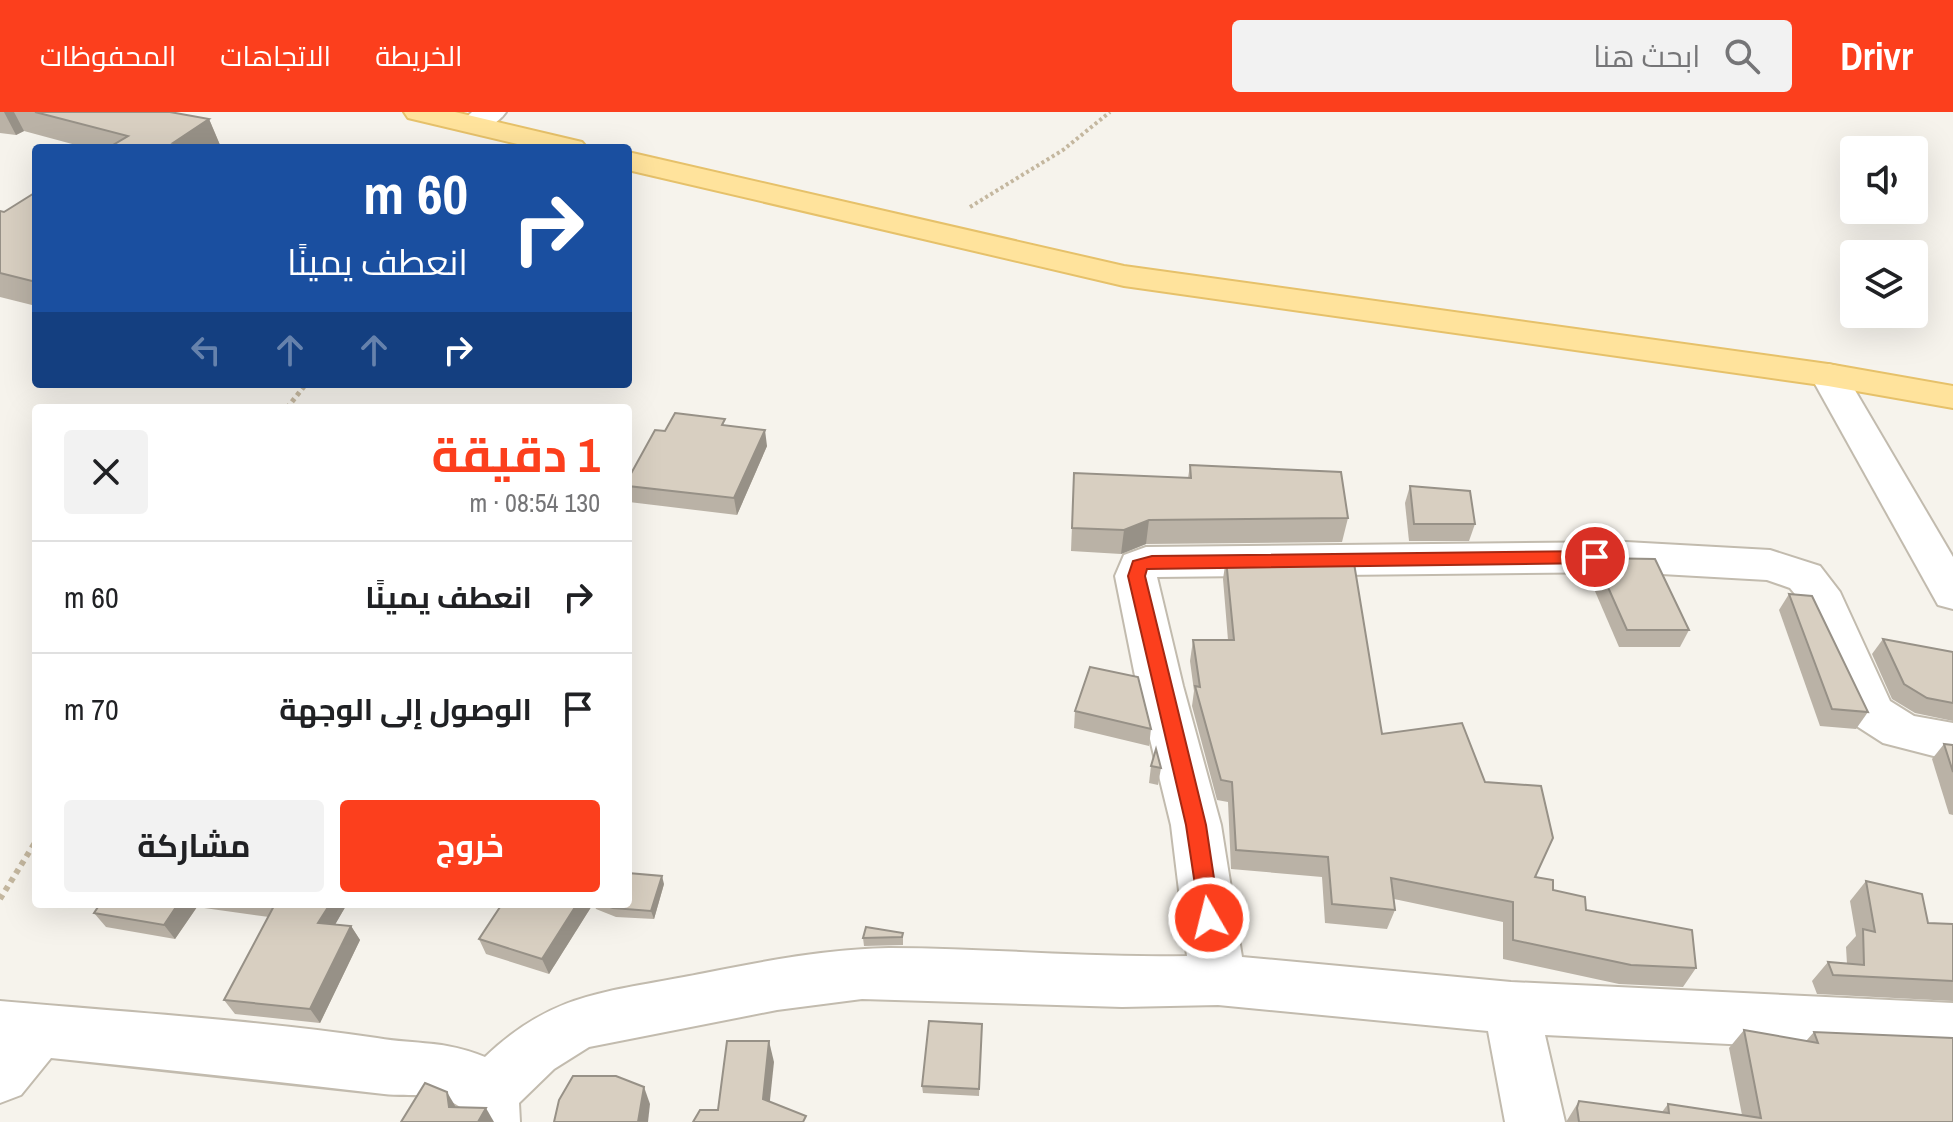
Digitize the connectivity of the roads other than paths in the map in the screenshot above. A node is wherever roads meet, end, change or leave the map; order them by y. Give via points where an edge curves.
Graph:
1 (418, 112) edge
2 (482, 118) edge
3 (560, 144) edge
4 (632, 162) edge
5 (1828, 375) junction
6 (1953, 397) edge
7 (1953, 594) edge
8 (1953, 742) edge
9 (1218, 980) junction
10 (1511, 1008) junction
11 (20, 1028) edge
12 (1953, 1029) edge
13 (0, 1075) edge
14 (490, 1107) edge
15 (1535, 1122) edge

1 - 2 main road
2 - 3 main road
4 - 5 main road via 1138,278
5 - 6 main road
5 - 7 street
8 - 9 street via 1884,724 1872,712 1818,592 1805,577 1770,565 1626,557 1142,563 1136,576 1196,825
9 - 10 street
9 - 14 street via 1122,982 890,973 826,978 567,1029 522,1060
10 - 12 street
10 - 15 street
11 - 13 street
11 - 14 street via 433,1069 466,1077

